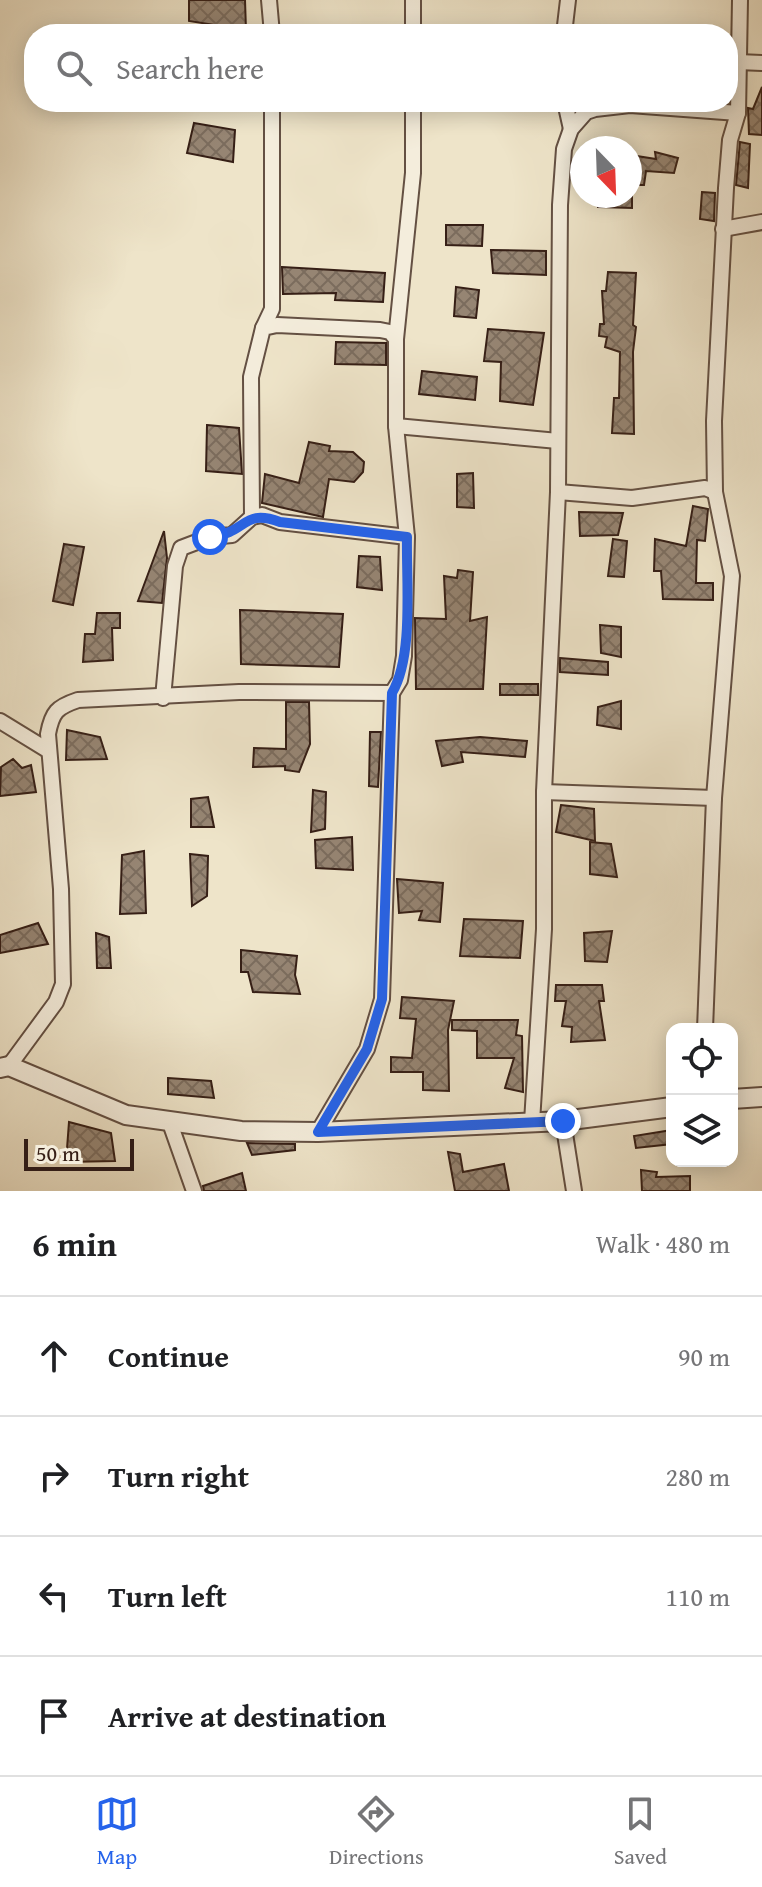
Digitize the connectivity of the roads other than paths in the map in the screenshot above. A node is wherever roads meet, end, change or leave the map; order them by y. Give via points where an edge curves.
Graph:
1 (269, 0) edge
2 (413, 0) edge
3 (568, 0) edge
4 (740, 0) edge
5 (271, 24) edge
6 (413, 24) edge
7 (565, 24) edge
8 (738, 62) junction
9 (762, 63) edge
10 (272, 112) edge
11 (413, 112) edge
12 (567, 112) edge
13 (586, 112) edge
14 (720, 112) edge
15 (738, 113) junction
16 (571, 129) junction
17 (762, 222) edge
18 (723, 229) junction
19 (263, 328) junction
20 (396, 339) junction
21 (396, 426) junction
22 (558, 441) junction
23 (558, 492) junction
24 (715, 492) junction
25 (252, 517) junction
26 (407, 537) junction
27 (392, 693) junction
28 (163, 698) junction
29 (0, 721) edge
30 (49, 751) junction
31 (544, 792) junction
32 (714, 798) junction
33 (705, 1023) edge
34 (4, 1067) edge
35 (762, 1097) edge
36 (738, 1099) edge
37 (666, 1108) edge
38 (563, 1121) junction
39 (532, 1122) junction
40 (170, 1123) junction
41 (318, 1132) junction
42 (194, 1191) edge
43 (574, 1191) edge

1 - 5 street
2 - 6 street
3 - 7 street
4 - 8 street
8 - 9 street
8 - 15 street
10 - 19 street via 272,309
11 - 20 street via 413,173
12 - 16 street
13 - 16 street
14 - 15 street
15 - 18 street via 730,140
16 - 22 street via 564,149 560,205
17 - 18 street
18 - 24 street
19 - 20 street via 373,329 390,332
19 - 25 street via 251,377
20 - 21 street
21 - 22 street
21 - 26 street
22 - 23 street
23 - 24 street via 632,498 705,488
23 - 31 street
24 - 32 street via 732,576
25 - 26 street
25 - 28 street via 232,535 199,540 178,553
26 - 27 street via 404,656
27 - 28 street via 239,692
27 - 41 street via 382,999 367,1049
28 - 30 street via 63,705 51,715
29 - 30 street
30 - 34 street via 63,984 56,1002
31 - 32 street
31 - 39 street via 544,929
32 - 33 street
34 - 40 street via 126,1115
35 - 36 street
37 - 38 street
38 - 39 street
38 - 43 street
39 - 41 street
40 - 41 street
40 - 42 street

